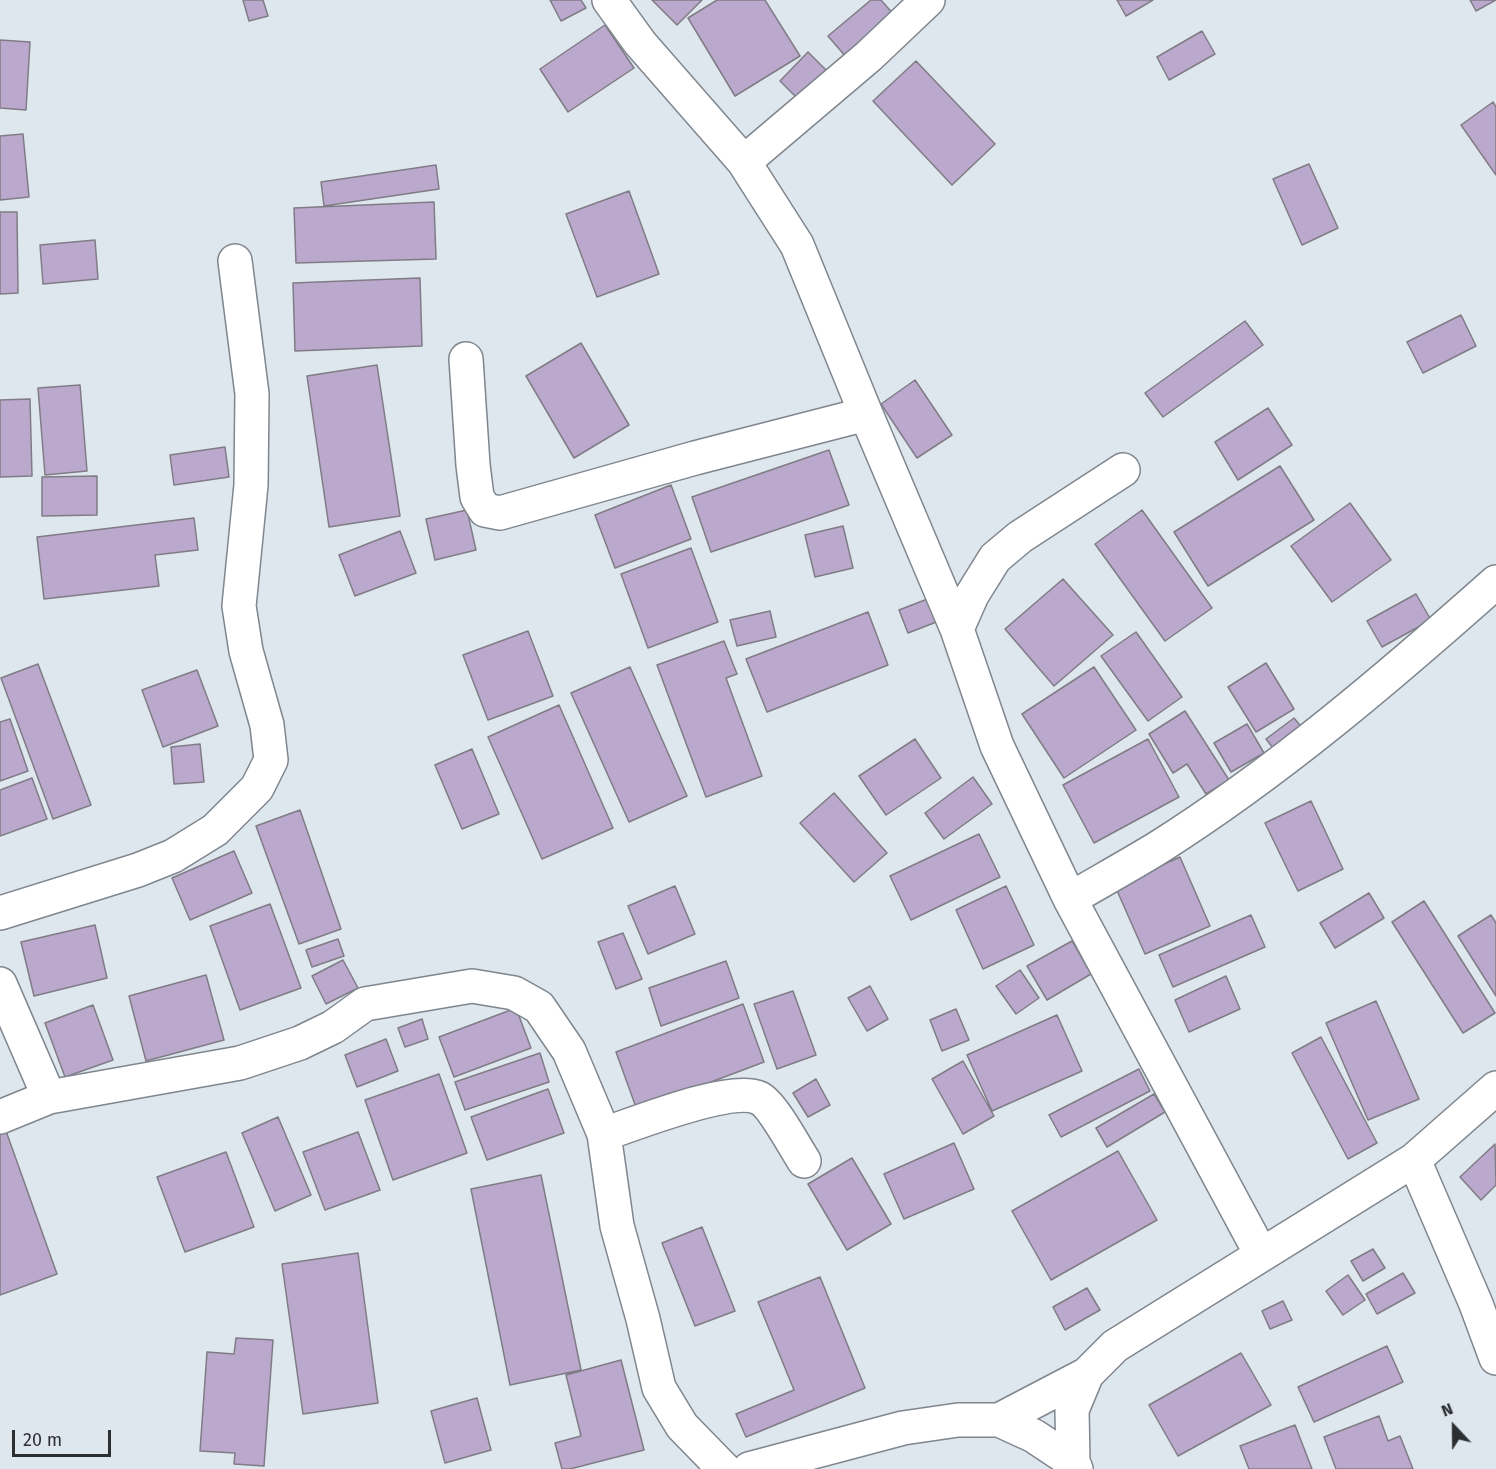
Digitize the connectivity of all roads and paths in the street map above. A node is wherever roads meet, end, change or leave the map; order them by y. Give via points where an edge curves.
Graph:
1 (609, 0) edge
2 (928, 0) edge
3 (744, 162) junction
4 (236, 261) dead end
5 (466, 359) dead end
6 (866, 414) junction
7 (1123, 470) dead end
8 (1496, 582) edge
9 (957, 629) junction
10 (1070, 899) junction
11 (0, 913) edge
12 (0, 984) edge
13 (1496, 1088) edge
14 (49, 1097) junction
15 (0, 1117) edge
16 (604, 1134) junction
17 (1414, 1160) junction
18 (804, 1161) dead end
19 (1261, 1254) junction
20 (1496, 1358) edge
21 (1087, 1374) junction
22 (999, 1420) junction
23 (1075, 1466) edge
24 (724, 1469) edge
25 (749, 1469) edge

1 - 3 street via 640,43
2 - 3 street via 869,56
3 - 6 street via 797,245
4 - 11 street via 252,394 251,485 239,606 246,651 267,725 271,760 257,788 215,830 173,856
5 - 6 street via 477,497 485,510 500,513
6 - 9 street
7 - 9 street via 994,558
8 - 10 street via 1316,735 1165,843
9 - 10 street via 997,746
10 - 19 street
12 - 14 street
13 - 17 street
14 - 15 street
14 - 16 street via 240,1063 300,1042 365,1004 472,986 514,993 539,1007 569,1051
16 - 18 street via 717,1098 746,1096 759,1098 768,1106
16 - 24 street via 617,1226 659,1388 682,1426
17 - 19 street
17 - 20 street
19 - 21 street via 1115,1346
21 - 22 street
21 - 23 street via 1072,1410
22 - 23 street via 1034,1436
22 - 25 street via 958,1420 903,1428

